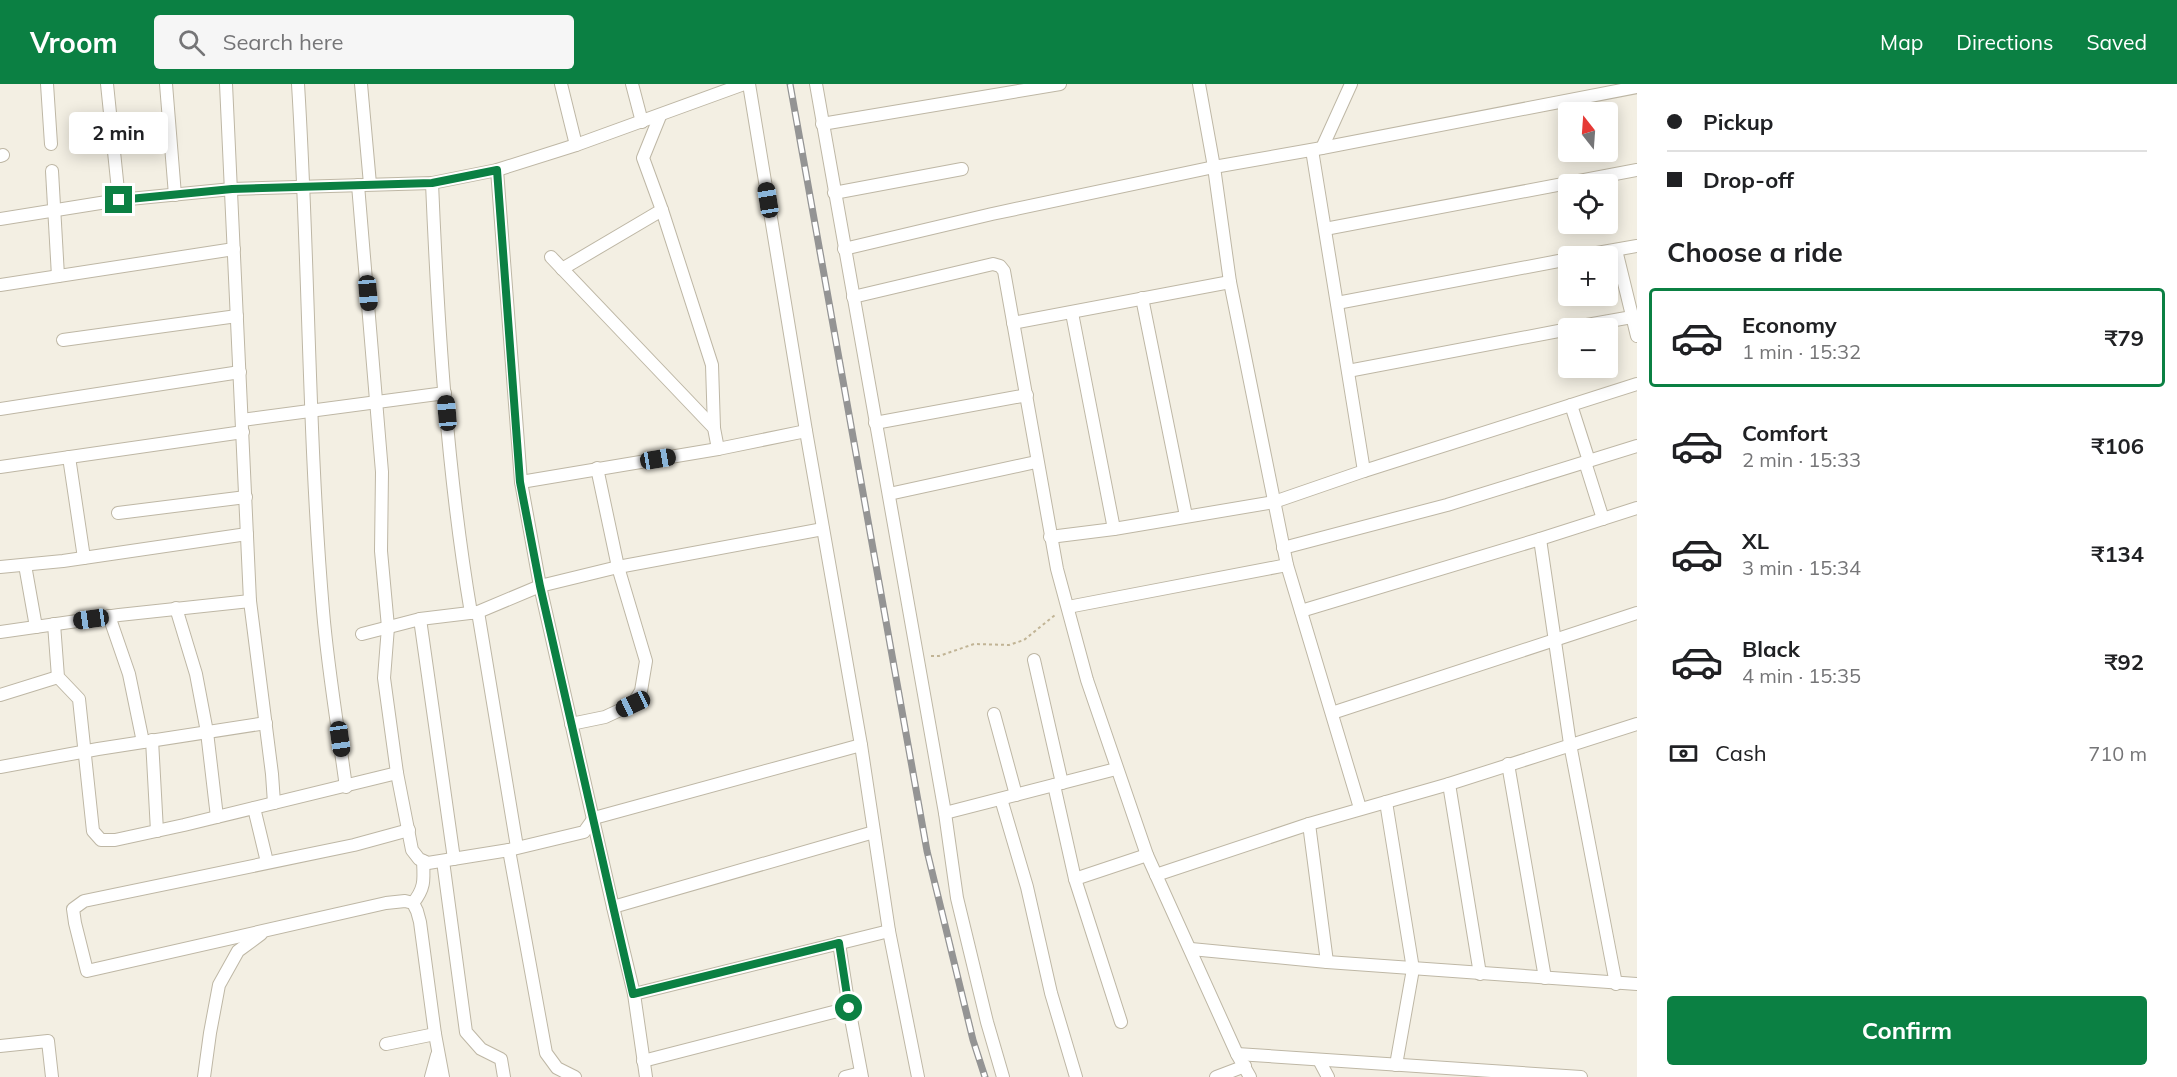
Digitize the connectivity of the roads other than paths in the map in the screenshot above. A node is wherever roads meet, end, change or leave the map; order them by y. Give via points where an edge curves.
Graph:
1 (47, 84) edge
2 (107, 84) edge
3 (166, 84) edge
4 (226, 84) edge
5 (298, 84) edge
6 (361, 84) edge
7 (561, 84) edge
8 (632, 84) edge
9 (744, 84) edge
10 (749, 84) edge
11 (816, 84) edge
12 (1060, 84) edge
13 (1199, 84) edge
14 (1352, 84) edge
15 (1637, 87) edge
16 (660, 116) junction
17 (642, 122) junction
18 (822, 124) junction
19 (51, 144) dead end
20 (576, 145) junction
21 (1317, 149) junction
22 (1214, 167) junction
23 (962, 169) dead end
24 (497, 170) junction
25 (1637, 170) edge
26 (52, 171) dead end
27 (432, 183) junction
28 (364, 184) junction
29 (305, 187) junction
30 (232, 189) junction
31 (834, 193) junction
32 (175, 195) junction
33 (119, 200) junction
34 (55, 209) junction
35 (662, 210) junction
36 (0, 219) edge
37 (1325, 229) junction
38 (1637, 246) edge
39 (234, 249) junction
40 (844, 249) junction
41 (1618, 250) edge
42 (551, 257) dead end
43 (1618, 258) edge
44 (1558, 261) edge
45 (562, 268) junction
46 (58, 276) junction
47 (1230, 282) junction
48 (0, 285) edge
49 (853, 297) junction
50 (1142, 298) junction
51 (1337, 303) junction
52 (1072, 313) junction
53 (237, 316) junction
54 (1632, 317) junction
55 (1618, 320) edge
56 (1013, 323) junction
57 (1558, 331) edge
58 (1637, 336) edge
59 (63, 340) dead end
60 (1348, 370) junction
61 (240, 372) junction
62 (1637, 384) edge
63 (445, 393) junction
64 (1027, 395) junction
65 (377, 401) junction
66 (1571, 405) junction
67 (0, 408) edge
68 (311, 411) junction
69 (875, 423) junction
70 (242, 426) junction
71 (714, 428) junction
72 (806, 431) junction
73 (1637, 446) edge
74 (718, 449) junction
75 (69, 457) junction
76 (1036, 462) junction
77 (1587, 462) junction
78 (0, 467) edge
79 (597, 468) junction
80 (1364, 471) junction
81 (520, 482) junction
82 (889, 494) junction
83 (246, 497) junction
84 (1275, 502) junction
85 (1637, 508) edge
86 (118, 513) dead end
87 (1186, 516) junction
88 (1602, 519) junction
89 (823, 529) junction
90 (1114, 529) junction
91 (247, 534) junction
92 (1050, 537) junction
93 (1540, 539) junction
94 (1283, 548) junction
95 (84, 558) junction
96 (25, 564) junction
97 (1287, 565) junction
98 (0, 567) edge
99 (618, 567) junction
100 (540, 586) junction
101 (250, 601) junction
102 (1068, 607) junction
103 (176, 608) junction
104 (1301, 611) junction
105 (475, 612) junction
106 (1637, 613) edge
107 (109, 616) junction
108 (420, 619) junction
109 (54, 624) junction
110 (36, 627) junction
111 (387, 627) junction
112 (0, 632) edge
113 (362, 634) dead end
114 (1555, 639) junction
115 (1034, 660) dead end
116 (58, 677) junction
117 (0, 695) edge
118 (1332, 712) junction
119 (994, 714) dead end
120 (266, 723) junction
121 (571, 724) junction
122 (1637, 724) edge
123 (207, 732) junction
124 (147, 741) junction
125 (1570, 744) junction
126 (861, 745) junction
127 (83, 751) junction
128 (1508, 765) junction
129 (0, 767) edge
130 (1116, 769) junction
131 (397, 773) junction
132 (1058, 784) junction
133 (1449, 784) junction
134 (346, 787) junction
135 (1016, 795) junction
136 (1001, 799) junction
137 (1386, 802) junction
138 (274, 803) junction
139 (254, 808) junction
140 (1360, 808) junction
141 (945, 813) junction
142 (217, 817) junction
143 (594, 818) junction
144 (1309, 824) junction
145 (410, 830) junction
146 (157, 831) junction
147 (874, 832) junction
148 (513, 848) junction
149 (1147, 855) junction
150 (449, 860) junction
151 (423, 861) junction
152 (267, 862) junction
153 (1155, 875) junction
154 (1075, 879) junction
155 (412, 903) junction
156 (613, 907) junction
157 (265, 931) junction
158 (889, 931) junction
159 (839, 943) junction
160 (1191, 949) junction
161 (1327, 962) junction
162 (1413, 969) junction
163 (1480, 974) junction
164 (1545, 978) junction
165 (1616, 984) junction
166 (1637, 984) edge
167 (633, 994) junction
168 (849, 1008) junction
169 (1120, 1022) dead end
170 (435, 1034) junction
171 (387, 1044) dead end
172 (0, 1046) edge
173 (438, 1051) junction
174 (1237, 1054) junction
175 (1319, 1059) junction
176 (644, 1061) junction
177 (1396, 1065) junction
178 (1248, 1071) edge
179 (862, 1075) edge
180 (1523, 1075) edge
181 (52, 1077) edge
182 (204, 1077) edge
183 (431, 1077) edge
184 (443, 1077) edge
185 (504, 1077) edge
186 (575, 1077) edge
187 (646, 1077) edge
188 (845, 1077) edge
189 (918, 1077) edge
190 (1003, 1077) edge
191 (1076, 1077) edge
192 (1216, 1077) edge
193 (1328, 1077) edge
194 (1581, 1077) edge

1 - 19 street
2 - 33 street
3 - 32 street
4 - 30 street
5 - 29 street
6 - 28 street
7 - 20 street
8 - 17 street
9 - 16 street
10 - 72 street
11 - 18 street
12 - 18 street
13 - 22 street
14 - 21 street
15 - 21 street
16 - 17 street
16 - 35 street via 643,158
17 - 20 street
18 - 31 street
20 - 24 street
21 - 22 street
21 - 37 street
22 - 40 street
22 - 47 street
23 - 31 street
24 - 27 street
24 - 81 street
25 - 37 street
26 - 34 street
27 - 28 street
27 - 63 street
28 - 29 street
28 - 65 street
29 - 30 street
29 - 68 street
30 - 32 street
30 - 39 street
31 - 40 street
32 - 33 street
33 - 34 street
34 - 36 street
34 - 46 street
35 - 45 street
35 - 71 street via 712,365
37 - 51 street
38 - 41 street
39 - 46 street
39 - 53 street
40 - 49 street
42 - 45 street
43 - 54 street
44 - 51 street
45 - 71 street
46 - 48 street
47 - 50 street
47 - 84 street
49 - 56 street via 993,264 1004,271
49 - 69 street
50 - 52 street
50 - 87 street
51 - 60 street
52 - 56 street
52 - 90 street
53 - 59 street
53 - 61 street
54 - 55 street
54 - 58 street
56 - 64 street
57 - 60 street
60 - 80 street
61 - 67 street
61 - 70 street
62 - 66 street
63 - 65 street
63 - 105 street via 459,537
64 - 69 street
64 - 76 street
65 - 68 street
65 - 111 street
66 - 77 street
66 - 80 street
68 - 70 street
68 - 134 street via 323,612
69 - 82 street
70 - 75 street
70 - 83 street
71 - 74 street
72 - 74 street
72 - 89 street
73 - 77 street
74 - 79 street
75 - 78 street
75 - 95 street
76 - 82 street
76 - 92 street
77 - 88 street
77 - 94 street via 1447,505
79 - 81 street
79 - 99 street
80 - 84 street
81 - 100 street
82 - 141 street
83 - 86 street
83 - 91 street
84 - 87 street
84 - 94 street
85 - 88 street
87 - 90 street
88 - 93 street
89 - 99 street
89 - 126 street
90 - 92 street
91 - 95 street
91 - 101 street
92 - 102 street
93 - 104 street
93 - 114 street
94 - 97 street
95 - 96 street
96 - 98 street
96 - 110 street
97 - 102 street
97 - 104 street
99 - 100 street
99 - 121 street via 646,661 641,691 633,704 605,717
100 - 105 street
100 - 121 street
101 - 103 street
101 - 120 street
102 - 130 street
103 - 107 street
103 - 123 street via 196,674
104 - 118 street
105 - 108 street
105 - 148 street
106 - 114 street
107 - 109 street
107 - 124 street
108 - 111 street
108 - 150 street
109 - 110 street
109 - 116 street
110 - 112 street
111 - 113 street
111 - 131 street via 384,678
114 - 118 street
114 - 125 street
115 - 132 street
116 - 117 street
116 - 127 street via 79,699
118 - 140 street
119 - 135 street
120 - 123 street
120 - 138 street
121 - 143 street
122 - 125 street
123 - 124 street
123 - 142 street
124 - 127 street
124 - 146 street
125 - 128 street
125 - 165 street
126 - 143 street
126 - 147 street
127 - 129 street
127 - 146 street via 93,831 101,840
128 - 133 street
128 - 164 street
130 - 132 street
130 - 149 street
131 - 134 street
131 - 145 street
132 - 135 street
132 - 154 street
133 - 137 street
133 - 163 street
134 - 138 street
135 - 136 street
136 - 141 street
136 - 191 street
137 - 140 street
137 - 162 street
138 - 139 street
139 - 142 street
139 - 152 street
140 - 144 street
141 - 190 street via 957,898
142 - 146 street
143 - 148 street via 585,832
143 - 156 street
144 - 153 street
144 - 161 street
145 - 151 street via 412,850
145 - 152 street
147 - 156 street
147 - 158 street
148 - 150 street
148 - 186 street via 546,1053 557,1068
149 - 153 street
149 - 154 street
150 - 151 street
150 - 185 street via 466,1032 481,1049 501,1059
151 - 155 street via 422,892
152 - 157 street via 84,901 73,909 87,971
153 - 160 street
154 - 169 street
155 - 157 street via 386,903
155 - 170 street via 420,922
156 - 167 street
157 - 182 street via 238,951 219,985
158 - 159 street
158 - 189 street
159 - 167 street
159 - 168 street
160 - 161 street
160 - 174 street
161 - 162 street
162 - 163 street
162 - 177 street
163 - 164 street
164 - 165 street
165 - 166 street
167 - 176 street
168 - 176 street
168 - 179 street
170 - 171 street
170 - 173 street
172 - 181 street via 48,1041
173 - 183 street
173 - 184 street
174 - 175 street
174 - 178 street
175 - 177 street
175 - 193 street
176 - 187 street
177 - 180 street
178 - 192 street
179 - 188 street
180 - 194 street

